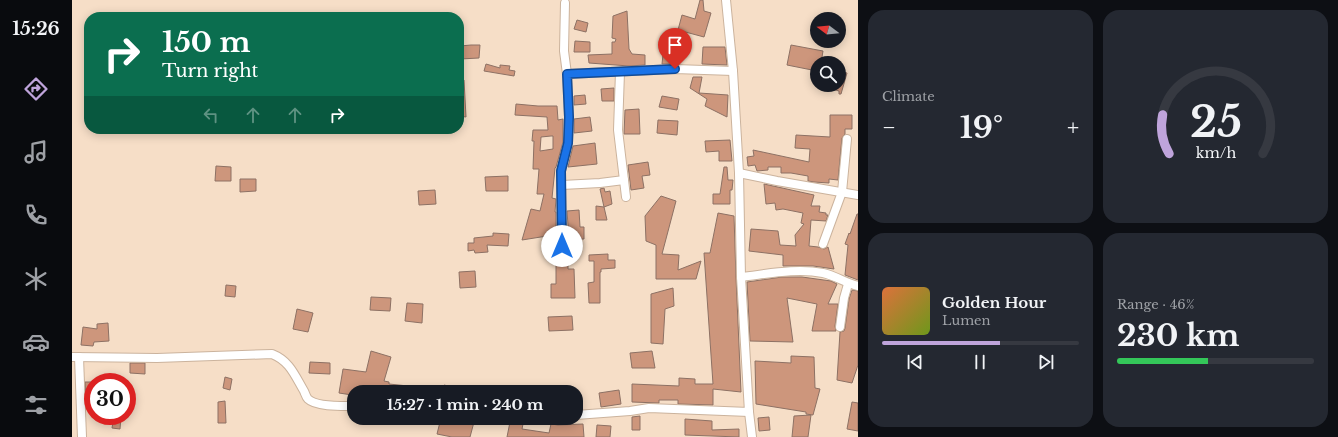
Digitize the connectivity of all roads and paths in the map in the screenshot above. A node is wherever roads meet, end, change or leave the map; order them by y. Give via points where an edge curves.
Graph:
1 (726, 0) edge
2 (565, 3) dead end
3 (733, 71) junction
4 (620, 72) junction
5 (567, 74) junction
6 (846, 138) dead end
7 (739, 173) junction
8 (624, 180) junction
9 (562, 186) junction
10 (842, 192) junction
11 (858, 195) edge
12 (626, 197) dead end
13 (823, 244) dead end
14 (562, 246) dead end
15 (741, 276) junction
16 (848, 284) junction
17 (858, 286) edge
18 (840, 327) dead end
19 (75, 357) edge
20 (347, 406) edge
21 (749, 412) junction
22 (583, 414) edge
23 (82, 437) edge
24 (752, 437) edge

1 - 3 street
2 - 5 street via 564,51
3 - 4 street via 675,69
3 - 7 street
4 - 5 street
4 - 8 street via 618,130
5 - 9 street via 568,143 561,171
6 - 10 street
7 - 10 street
7 - 15 street
8 - 9 street
8 - 12 street
9 - 14 street
10 - 11 street
10 - 13 street
15 - 16 street via 799,270 825,274
15 - 21 street
16 - 17 street
16 - 18 street
19 - 20 street via 157,358 272,354 289,365 309,399 329,405
19 - 23 street
21 - 22 street via 649,408
21 - 24 street

